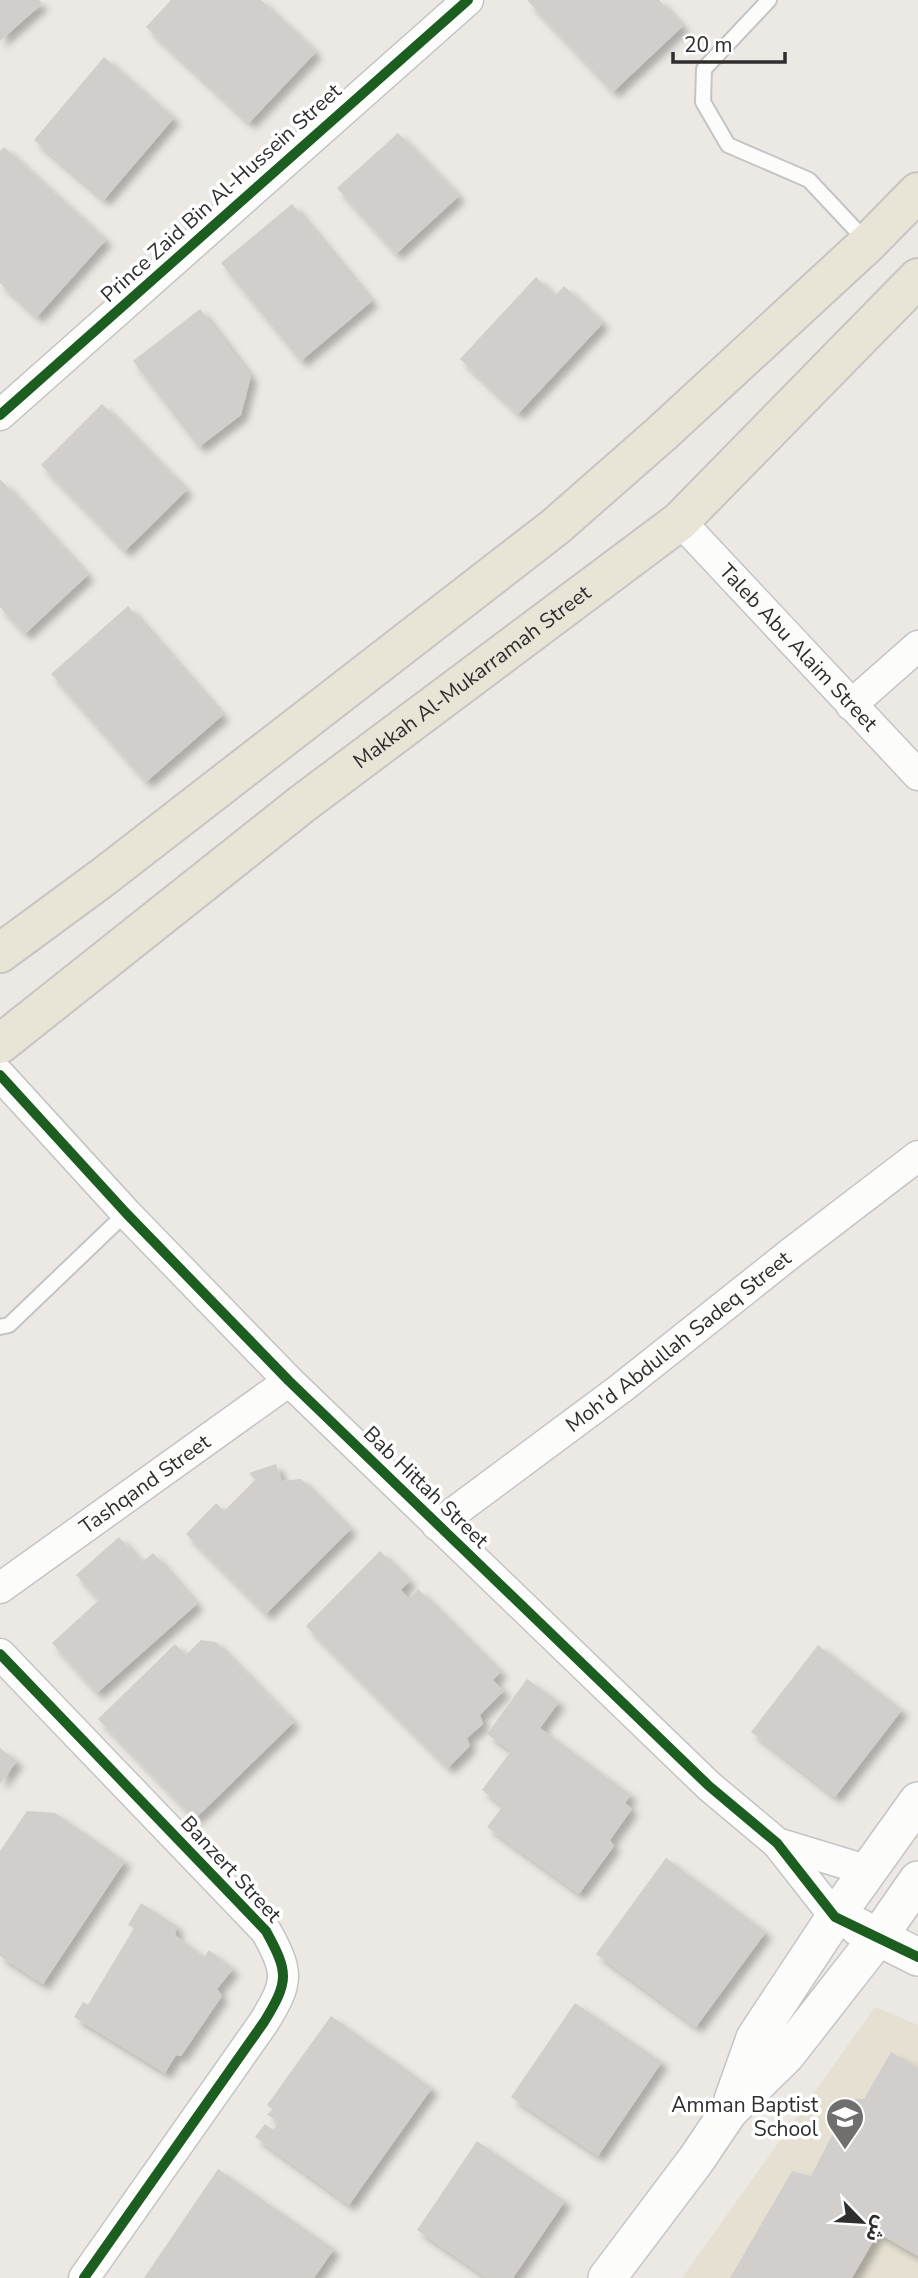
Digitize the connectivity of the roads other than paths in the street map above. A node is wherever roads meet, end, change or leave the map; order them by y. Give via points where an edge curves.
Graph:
1 (468, 0) edge
2 (769, 0) edge
3 (918, 192) edge
4 (868, 243) junction
5 (918, 278) edge
6 (0, 415) edge
7 (680, 521) junction
8 (918, 646) edge
9 (851, 705) junction
10 (918, 775) edge
11 (0, 953) edge
12 (0, 1044) edge
13 (0, 1074) edge
14 (918, 1156) edge
15 (126, 1213) junction
16 (0, 1327) edge
17 (289, 1381) junction
18 (436, 1525) junction
19 (0, 1588) edge
20 (0, 1654) edge
21 (918, 1801) edge
22 (777, 1843) junction
23 (869, 1871) junction
24 (915, 1890) edge
25 (835, 1917) junction
26 (878, 1936) junction
27 (918, 1957) edge
28 (729, 2111) junction
29 (84, 2278) edge
30 (607, 2278) edge

1 - 6 street, Prince Zaid Bin Al-Hussein Street
2 - 4 lane via 704,69 703,102 728,145 809,180
3 - 4 main road
4 - 11 main road via 555,527
5 - 7 main road, Makkah Al-Mukarramah Street
7 - 9 street, Taleb Abu Alaim Street
7 - 12 main road, Makkah Al-Mukarramah Street via 302,804
8 - 9 street
9 - 10 street, Taleb Abu Alaim Street
13 - 15 street, Bab Hittah Street
14 - 18 street, Moh'd Abdullah Sadeq Street via 620,1389
15 - 16 lane via 9,1325
15 - 17 street, Bab Hittah Street
17 - 18 street, Bab Hittah Street
17 - 19 street, Tashqand Street
18 - 22 street, Bab Hittah Street via 709,1786
20 - 29 street, Banzert Street via 266,1931 285,1977 264,2022
21 - 23 street
22 - 23 street, Bab Hittah Street
22 - 25 street, Bab Hittah Street
23 - 24 street
23 - 25 street
24 - 26 street
25 - 26 street
25 - 28 street via 755,2038
26 - 27 street
26 - 28 street via 786,2054
28 - 30 street

